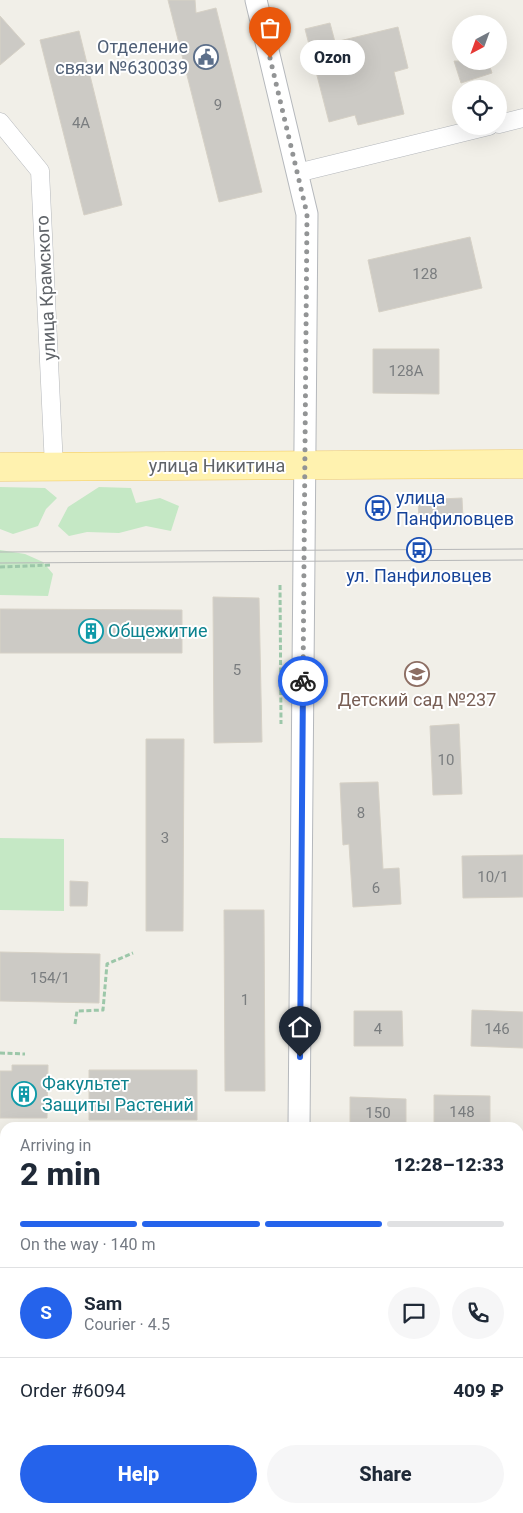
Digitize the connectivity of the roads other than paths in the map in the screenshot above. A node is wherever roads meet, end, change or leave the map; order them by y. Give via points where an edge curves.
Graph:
1 (256, 0) edge
2 (523, 118) edge
3 (0, 122) edge
4 (507, 122) edge
5 (452, 135) edge
6 (297, 173) junction
7 (523, 464) edge
8 (305, 465) junction
9 (0, 467) edge
10 (54, 467) junction
11 (299, 1122) edge

1 - 6 street
2 - 4 street
3 - 10 street, улица Крамского via 40,171
5 - 6 street
6 - 8 street via 307,214
7 - 8 main road, улица Никитина
8 - 10 main road, улица Никитина
8 - 11 street
9 - 10 main road, улица Никитина

